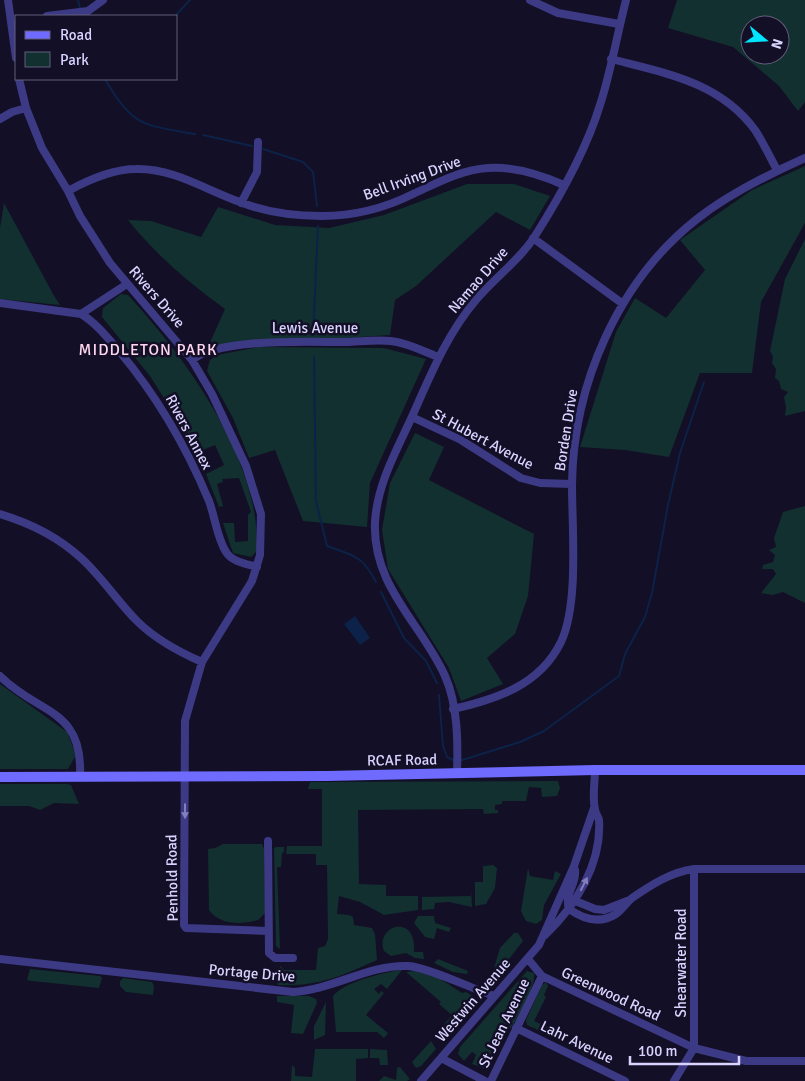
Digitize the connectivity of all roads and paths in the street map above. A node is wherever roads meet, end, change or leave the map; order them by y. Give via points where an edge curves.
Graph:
1 (8, 0) edge
2 (103, 0) edge
3 (530, 0) edge
4 (626, 0) edge
5 (55, 15) edge
6 (14, 19) edge
7 (619, 24) junction
8 (15, 38) edge
9 (611, 59) junction
10 (19, 80) edge
11 (26, 108) junction
12 (0, 119) edge
13 (258, 142) dead end
14 (805, 158) edge
15 (777, 170) junction
16 (564, 185) junction
17 (68, 191) junction
18 (241, 203) junction
19 (533, 238) junction
20 (127, 284) junction
21 (0, 302) edge
22 (623, 304) junction
23 (80, 314) junction
24 (438, 357) junction
25 (192, 360) junction
26 (412, 416) junction
27 (572, 484) junction
28 (0, 514) edge
29 (257, 567) junction
30 (202, 662) junction
31 (0, 676) edge
32 (453, 709) junction
33 (457, 770) junction
34 (595, 770) junction
35 (805, 770) edge
36 (80, 776) junction
37 (0, 777) edge
38 (185, 777) junction
39 (594, 808) junction
40 (268, 840) dead end
41 (574, 866) junction
42 (694, 869) junction
43 (805, 869) edge
44 (631, 899) junction
45 (566, 900) junction
46 (576, 900) junction
47 (556, 904) junction
48 (569, 909) junction
49 (268, 931) junction
50 (544, 936) junction
51 (293, 958) dead end
52 (0, 959) edge
53 (528, 959) junction
54 (542, 976) junction
55 (494, 996) junction
56 (516, 1028) junction
57 (694, 1048) junction
58 (441, 1058) junction
59 (805, 1061) edge
60 (421, 1081) edge
61 (485, 1081) edge
62 (491, 1081) edge
63 (625, 1081) edge
64 (674, 1081) edge

1 - 6 street
2 - 5 street via 88,11
3 - 7 street via 558,13
4 - 7 street, Namao Drive
6 - 8 street
7 - 9 street, Namao Drive
9 - 15 street via 680,77 712,90 742,115
9 - 16 street, Namao Drive via 600,106 580,158
10 - 11 street, Rivers Drive
11 - 12 street
11 - 17 street, Rivers Drive via 42,148
13 - 18 street via 257,172
14 - 15 street, Borden Drive
15 - 22 street, Borden Drive via 696,220 658,258
16 - 18 street, Bell Irving Drive via 515,169 488,168 460,173 392,203 349,214 291,214
16 - 19 street, Namao Drive
17 - 18 street, Bell Irving Drive via 99,177 135,169 152,170 180,177
17 - 20 street, Rivers Drive via 94,240
19 - 22 street
19 - 24 street, Namao Drive via 476,300
20 - 23 street
20 - 25 street, Rivers Drive
21 - 23 street
22 - 27 street, Borden Drive via 592,369 580,410
23 - 29 street, Rivers Annex via 95,324 108,339 166,414 209,502 226,552
24 - 25 street, Lewis Avenue via 391,341 270,342 210,352
24 - 26 street, Namao Drive
25 - 29 street, Rivers Drive via 212,394 252,481 262,528
26 - 27 street, St Hubert Avenue via 461,440 521,478 540,483
26 - 32 street, Namao Drive via 379,493 376,549 387,582 446,678
27 - 32 street, Borden Drive via 572,610 562,640 552,657 520,686 490,701
28 - 30 street via 23,521 56,539 81,558 149,632
29 - 30 street, Rivers Drive via 247,590
30 - 38 street, Rivers Drive via 185,721
31 - 36 street via 70,727 78,743
32 - 33 street, Namao Drive
33 - 34 main road, RCAF Road
33 - 38 main road, RCAF Road
34 - 35 main road, RCAF Road
34 - 39 street, Westwin Avenue
36 - 37 main road, RCAF Road
36 - 38 main road, RCAF Road
38 -> 49 street, Penhold Road via 184,925 186,928
39 - 41 street, Westwin Avenue
46 -> 39 street, Westwin Avenue via 595,854 599,818
40 - 49 street
41 - 45 street via 575,876
41 - 47 street, Westwin Avenue
42 - 43 street
42 - 44 street via 660,880
42 - 57 street, Shearwater Road
44 - 46 street via 604,910
44 - 48 street via 616,914 602,920 588,919
45 - 46 street
45 - 47 street
45 - 48 street
46 - 48 street, Westwin Avenue
47 - 50 street, Westwin Avenue
48 - 50 street, Westwin Avenue
49 - 51 street via 271,956
50 - 53 street, Westwin Avenue
52 - 55 street, Portage Drive via 293,992 330,986 382,968 410,966
53 - 54 street, Greenwood Road
53 - 55 street, Westwin Avenue
54 - 56 street, St Jean Avenue
54 - 57 street, Greenwood Road
55 - 58 street, Westwin Avenue
56 - 62 street, St Jean Avenue
56 - 63 street, Lahr Avenue
57 - 59 street, Greenwood Road via 746,1061
57 - 64 street
58 - 60 street, Westwin Avenue
58 - 61 street

